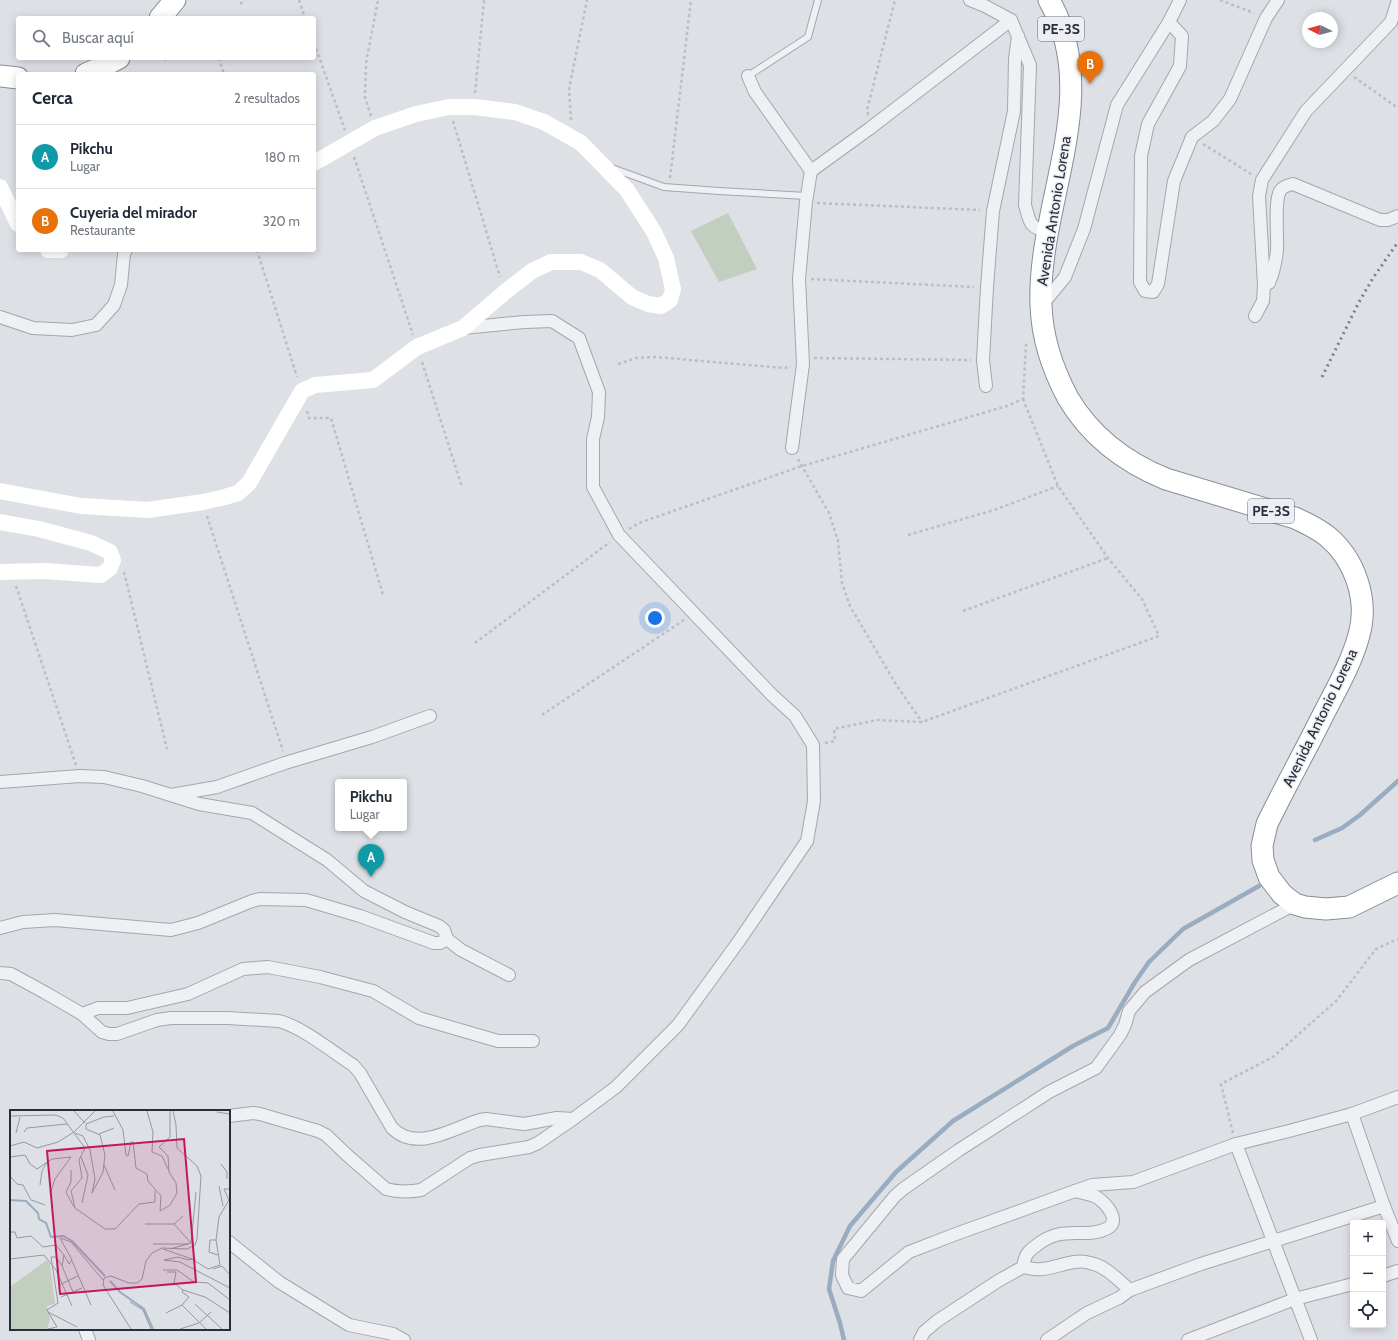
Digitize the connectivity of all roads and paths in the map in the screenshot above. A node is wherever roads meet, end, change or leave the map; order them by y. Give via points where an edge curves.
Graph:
1 (175, 0) edge
2 (245, 0) edge
3 (299, 0) edge
4 (378, 0) edge
5 (484, 0) edge
6 (587, 0) edge
7 (691, 0) edge
8 (818, 0) edge
9 (895, 0) edge
10 (970, 0) edge
11 (1049, 0) edge
12 (1180, 0) edge
13 (1220, 0) edge
14 (1278, 0) edge
15 (1398, 0) edge
16 (240, 4) dead end
17 (162, 16) edge
18 (304, 16) edge
19 (1266, 18) junction
20 (1011, 20) junction
21 (1169, 22) junction
22 (1018, 36) junction
23 (316, 49) edge
24 (115, 60) edge
25 (220, 60) edge
26 (1346, 71) junction
27 (91, 72) edge
28 (223, 72) edge
29 (0, 76) edge
30 (748, 76) joint
31 (16, 78) edge
32 (449, 107) junction
33 (474, 107) junction
34 (1398, 108) edge
35 (374, 128) junction
36 (869, 129) junction
37 (571, 136) junction
38 (349, 142) junction
39 (316, 162) edge
40 (601, 164) junction
41 (811, 171) junction
42 (0, 187) edge
43 (670, 187) junction
44 (807, 199) junction
45 (993, 211) junction
46 (1398, 216) edge
47 (16, 220) edge
48 (1048, 231) junction
49 (125, 252) edge
50 (259, 252) edge
51 (799, 279) junction
52 (1264, 285) junction
53 (987, 287) junction
54 (505, 292) junction
55 (1041, 306) junction
56 (1255, 316) dead end
57 (0, 317) edge
58 (463, 328) junction
59 (1044, 332) junction
60 (417, 347) junction
61 (986, 386) dead end
62 (302, 391) junction
63 (1023, 399) junction
64 (792, 448) joint
65 (802, 466) junction
66 (1058, 486) junction
67 (462, 487) dead end
68 (0, 491) edge
69 (203, 502) junction
70 (0, 522) edge
71 (619, 535) junction
72 (908, 535) dead end
73 (1108, 558) junction
74 (113, 560) junction
75 (6, 572) edge
76 (383, 595) dead end
77 (963, 611) dead end
78 (694, 614) junction
79 (475, 643) dead end
80 (542, 715) dead end
81 (430, 716) dead end
82 (922, 722) junction
83 (813, 745) junction
84 (167, 749) dead end
85 (285, 763) junction
86 (80, 776) junction
87 (0, 782) edge
88 (168, 795) junction
89 (1398, 883) edge
90 (1295, 904) junction
91 (0, 928) edge
92 (447, 939) junction
93 (1398, 939) edge
94 (0, 973) edge
95 (510, 976) dead end
96 (82, 1014) junction
97 (533, 1041) dead end
98 (1398, 1097) edge
99 (1352, 1114) junction
100 (230, 1116) edge
101 (573, 1119) junction
102 (1236, 1144) junction
103 (1075, 1191) junction
104 (1384, 1206) junction
105 (1274, 1240) junction
106 (1398, 1241) edge
107 (230, 1243) edge
108 (1023, 1267) junction
109 (1398, 1271) edge
110 (1386, 1275) edge
111 (1350, 1285) edge
112 (1130, 1290) junction
113 (1295, 1299) junction
114 (404, 1340) edge
115 (920, 1340) edge
116 (1047, 1340) edge
117 (1188, 1340) edge
118 (1311, 1340) edge

1 - 17 highway
2 - 16 path
3 - 18 path
4 - 35 path via 366,64 365,97
5 - 33 path
6 - 37 path via 569,89
7 - 43 path
8 - 30 lane via 808,37
9 - 36 path via 867,110
10 - 20 street
11 - 48 highway, Avenida Antonio Lorena / PE-3S via 1065,39 1070,60 1072,93
12 - 21 street
13 - 19 path
14 - 19 street
15 - 26 street via 1391,22
19 - 21 street via 1230,99 1213,121 1192,137 1174,181 1158,284 1153,292 1145,291 1140,282 1141,156 1148,124 1180,66 1182,36
20 - 22 street
20 - 36 street
21 - 55 street via 1117,105 1084,229 1065,277
22 - 45 street via 1014,111
22 - 48 street via 1030,65 1025,205 1029,222 1036,229
23 - 38 path
24 - 27 highway
25 - 28 path
26 - 34 path
26 - 52 street via 1306,111 1262,180 1259,196
29 - 31 highway
30 - 41 street via 755,92
32 - 33 street
32 - 35 street via 416,114
32 - 54 path
33 - 37 street via 515,112 544,122
35 - 38 street
36 - 41 street
37 - 40 street
38 - 39 street
38 - 60 path
40 - 43 lane
40 - 54 street via 627,190 654,232 666,258 673,289 670,300 660,306 648,304 632,297 600,270 582,262 551,262 532,271
41 - 44 street
42 - 47 street
43 - 44 lane
44 - 45 path
44 - 51 street
45 - 53 street
46 - 52 street via 1380,220 1294,184 1287,185 1280,191 1277,207 1277,249 1269,283
48 - 55 highway, Avenida Antonio Lorena / PE-3S
49 - 57 street via 121,285 114,305 96,325 72,330 33,328
50 - 62 path
51 - 53 path
51 - 64 street via 803,364
52 - 56 street via 1263,302
53 - 61 street via 983,360
54 - 58 street
55 - 59 highway, Avenida Antonio Lorena / PE-3S
58 - 60 street
58 - 71 street via 552,321 579,338 599,392 598,417 593,439 593,487
59 - 63 path via 1026,345
59 - 90 highway, Avenida Antonio Lorena / PE-3S via 1062,387 1085,423 1111,448 1132,463 1166,479 1308,524 1328,536 1353,569 1362,602 1359,634 1340,683 1267,824 1262,846 1263,860 1269,877 1282,894
60 - 62 street via 373,380 315,385
60 - 67 path
62 - 69 street via 249,483 238,493
62 - 76 path via 309,418 331,418
63 - 65 path via 1007,406
63 - 66 path
64 - 65 path
65 - 71 path via 638,523
65 - 82 path via 829,513 838,541 842,583 850,606 897,686
66 - 72 path via 994,510
66 - 73 path
68 - 69 street via 81,506 148,510
69 - 85 path
70 - 74 street via 39,529 91,544 110,552
71 - 78 street
71 - 79 path
73 - 77 path
73 - 82 path via 1142,599 1158,636
74 - 75 street via 110,568 101,575 44,571
74 - 84 path via 126,573
75 - 86 path
78 - 80 path
78 - 83 street via 795,716
81 - 85 street via 372,737
82 - 83 path via 876,720 834,729 835,741
83 - 101 street via 814,801 807,842 678,1024 616,1087
85 - 88 street via 217,787
86 - 87 street
86 - 88 street via 104,777
88 - 92 street via 257,815 327,860 364,891 439,926 444,930
89 - 90 highway, Avenida Antonio Lorena / PE-3S via 1349,907 1326,909
90 - 103 street via 1189,960 1151,987 1129,1012 1120,1035 1096,1068 1049,1092 903,1189 843,1259 842,1275 848,1288 861,1291 909,1252
91 - 92 street via 23,922 55,920 171,930 198,923 260,899 306,900 360,916 434,943
92 - 95 street via 461,950
93 - 102 path via 1376,949 1336,1001 1273,1057 1221,1084
94 - 96 street via 11,974
96 - 97 street via 98,1008 127,1008 188,994 243,970 268,967 373,991 419,1018 498,1041
96 - 101 street via 102,1032 109,1034 171,1018 228,1018 285,1023 353,1065 392,1128 397,1134 408,1138 435,1137 486,1119 524,1124 557,1118
98 - 99 street
99 - 102 street
99 - 104 street
100 - 101 street via 260,1114 318,1131 326,1135 386,1189 413,1192 421,1190 470,1158 538,1143
102 - 103 street via 1133,1182 1092,1185
102 - 105 street
103 - 108 street via 1099,1199 1110,1211 1113,1221 1111,1225 1092,1233 1057,1234 1042,1241 1028,1251
104 - 105 street
104 - 106 street
105 - 112 street
105 - 113 street
107 - 114 street via 279,1282 349,1325 393,1334
108 - 112 street via 1043,1269 1064,1264 1091,1263 1107,1271
108 - 115 street via 937,1321 921,1335
109 - 110 street
111 - 113 street
112 - 116 street via 1087,1313
113 - 117 street
113 - 118 street

